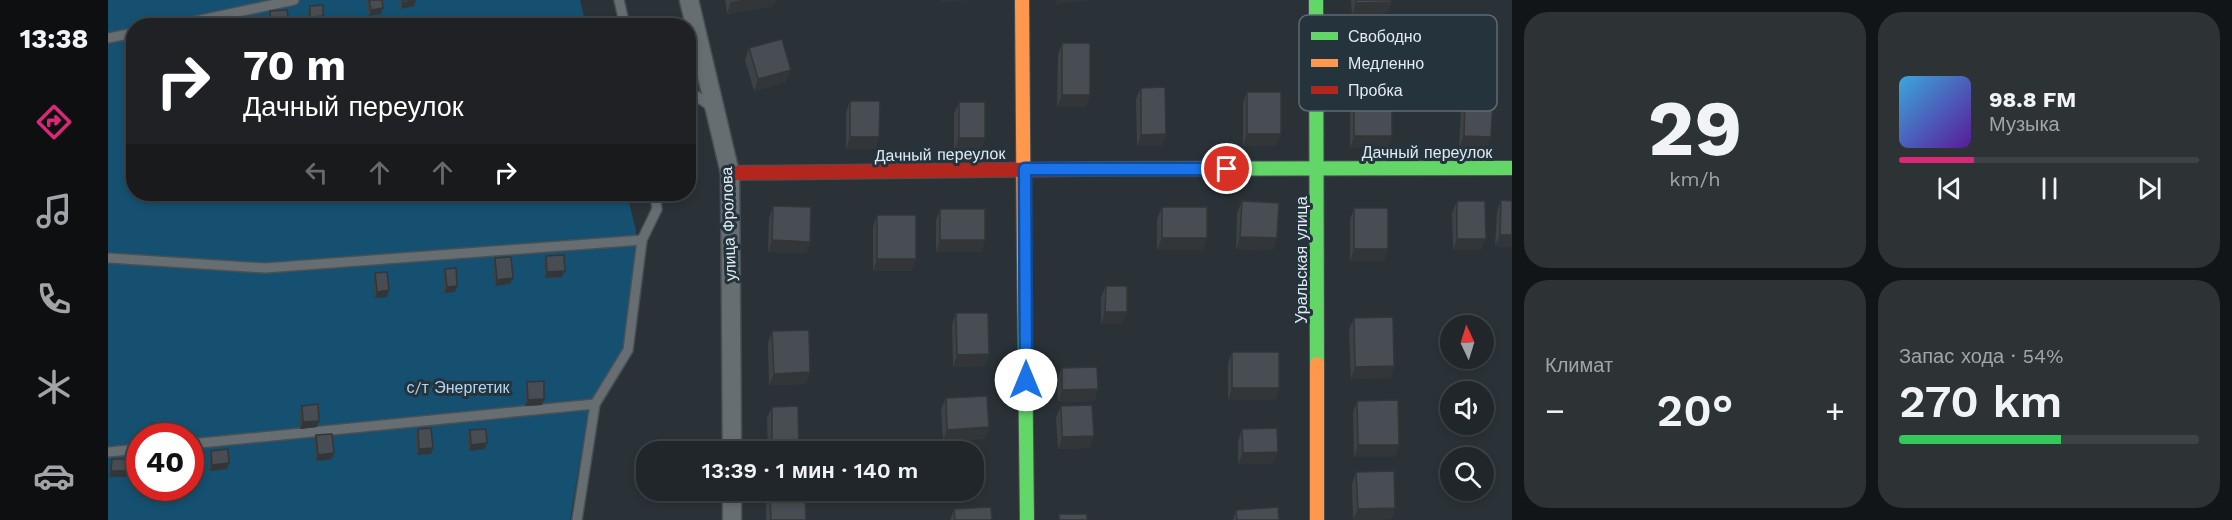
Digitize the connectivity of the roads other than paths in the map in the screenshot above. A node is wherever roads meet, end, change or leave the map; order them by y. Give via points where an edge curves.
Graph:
1 (294, 0) edge
2 (619, 0) edge
3 (689, 0) edge
4 (1022, 0) edge
5 (1316, 0) edge
6 (1316, 15) edge
7 (210, 18) edge
8 (623, 18) edge
9 (693, 18) edge
10 (696, 30) edge
11 (126, 35) edge
12 (108, 38) edge
13 (696, 96) edge
14 (715, 110) junction
15 (1317, 111) edge
16 (1317, 168) junction
17 (1512, 168) edge
18 (1025, 169) junction
19 (729, 173) junction
20 (656, 201) edge
21 (642, 240) junction
22 (108, 258) edge
23 (595, 404) junction
24 (732, 441) edge
25 (204, 443) edge
26 (126, 450) edge
27 (108, 452) edge
28 (732, 501) edge
29 (577, 520) edge
30 (732, 520) edge
31 (1027, 520) edge
32 (1317, 520) edge

1 - 7 lane
2 - 8 lane
3 - 9 street, улица Фролова
4 - 18 street
5 - 6 street, Уральская улица
10 - 14 street, улица Фролова
11 - 12 lane
13 - 14 lane
14 - 19 street, улица Фролова
15 - 16 street, Уральская улица
16 - 17 street, Дачный переулок
16 - 18 street, Дачный переулок
16 - 32 street, Уральская улица
18 - 19 street, Дачный переулок
18 - 31 street
19 - 24 street, улица Фролова
20 - 21 lane via 657,209
21 - 22 lane via 265,268
21 - 23 lane via 628,350
23 - 25 lane
23 - 29 lane
26 - 27 lane
28 - 30 street

